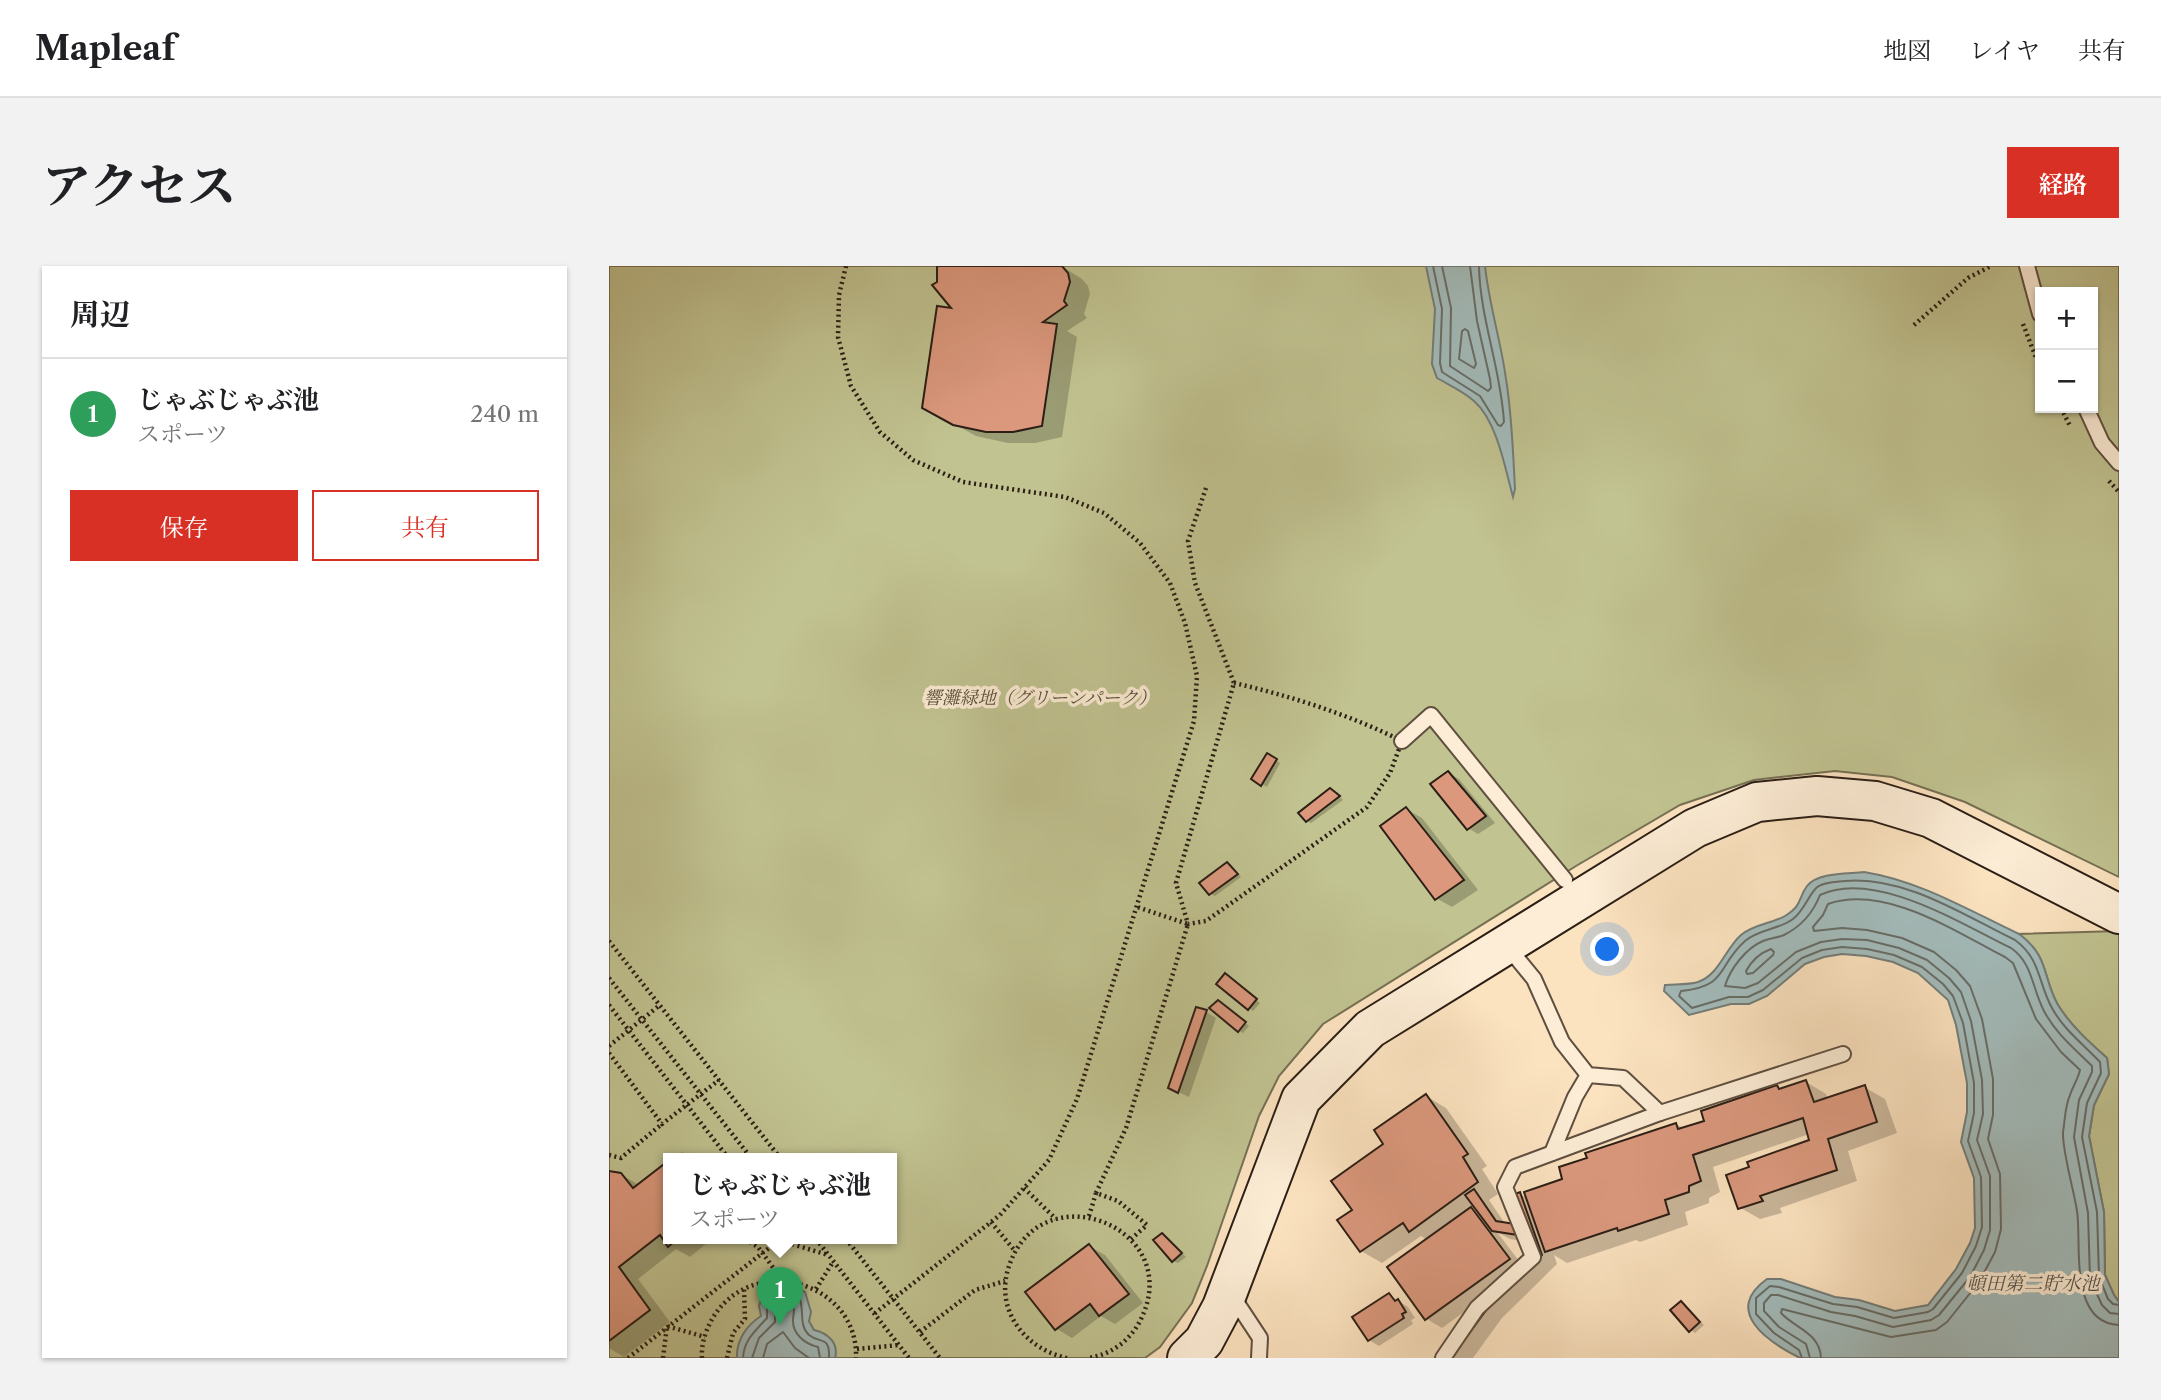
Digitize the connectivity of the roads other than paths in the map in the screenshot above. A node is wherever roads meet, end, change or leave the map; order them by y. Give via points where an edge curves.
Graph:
1 (2027, 266) edge
2 (2035, 296) edge
3 (2087, 413) edge
4 (2119, 463) edge
5 (1402, 741) road end
6 (1565, 880) dead end
7 (2119, 914) edge
8 (1507, 944) junction
9 (1843, 1054) dead end
10 (1588, 1075) junction
11 (1660, 1113) junction
12 (1552, 1153) junction
13 (1229, 1290) junction
14 (1187, 1358) edge
15 (1259, 1358) edge
16 (1443, 1358) edge

1 - 2 lane
3 - 4 lane via 2102,443
5 - 6 lane via 1431,715
7 - 8 street via 1931,818 1875,801 1817,796 1757,802 1695,828
8 - 10 lane via 1534,979 1562,1042
8 - 13 street via 1370,1029 1301,1098
9 - 11 lane
10 - 11 lane via 1623,1078
10 - 12 lane
11 - 12 lane
12 - 16 lane via 1515,1167 1506,1187 1533,1257 1477,1308
13 - 14 street via 1204,1341
13 - 15 lane via 1260,1338

